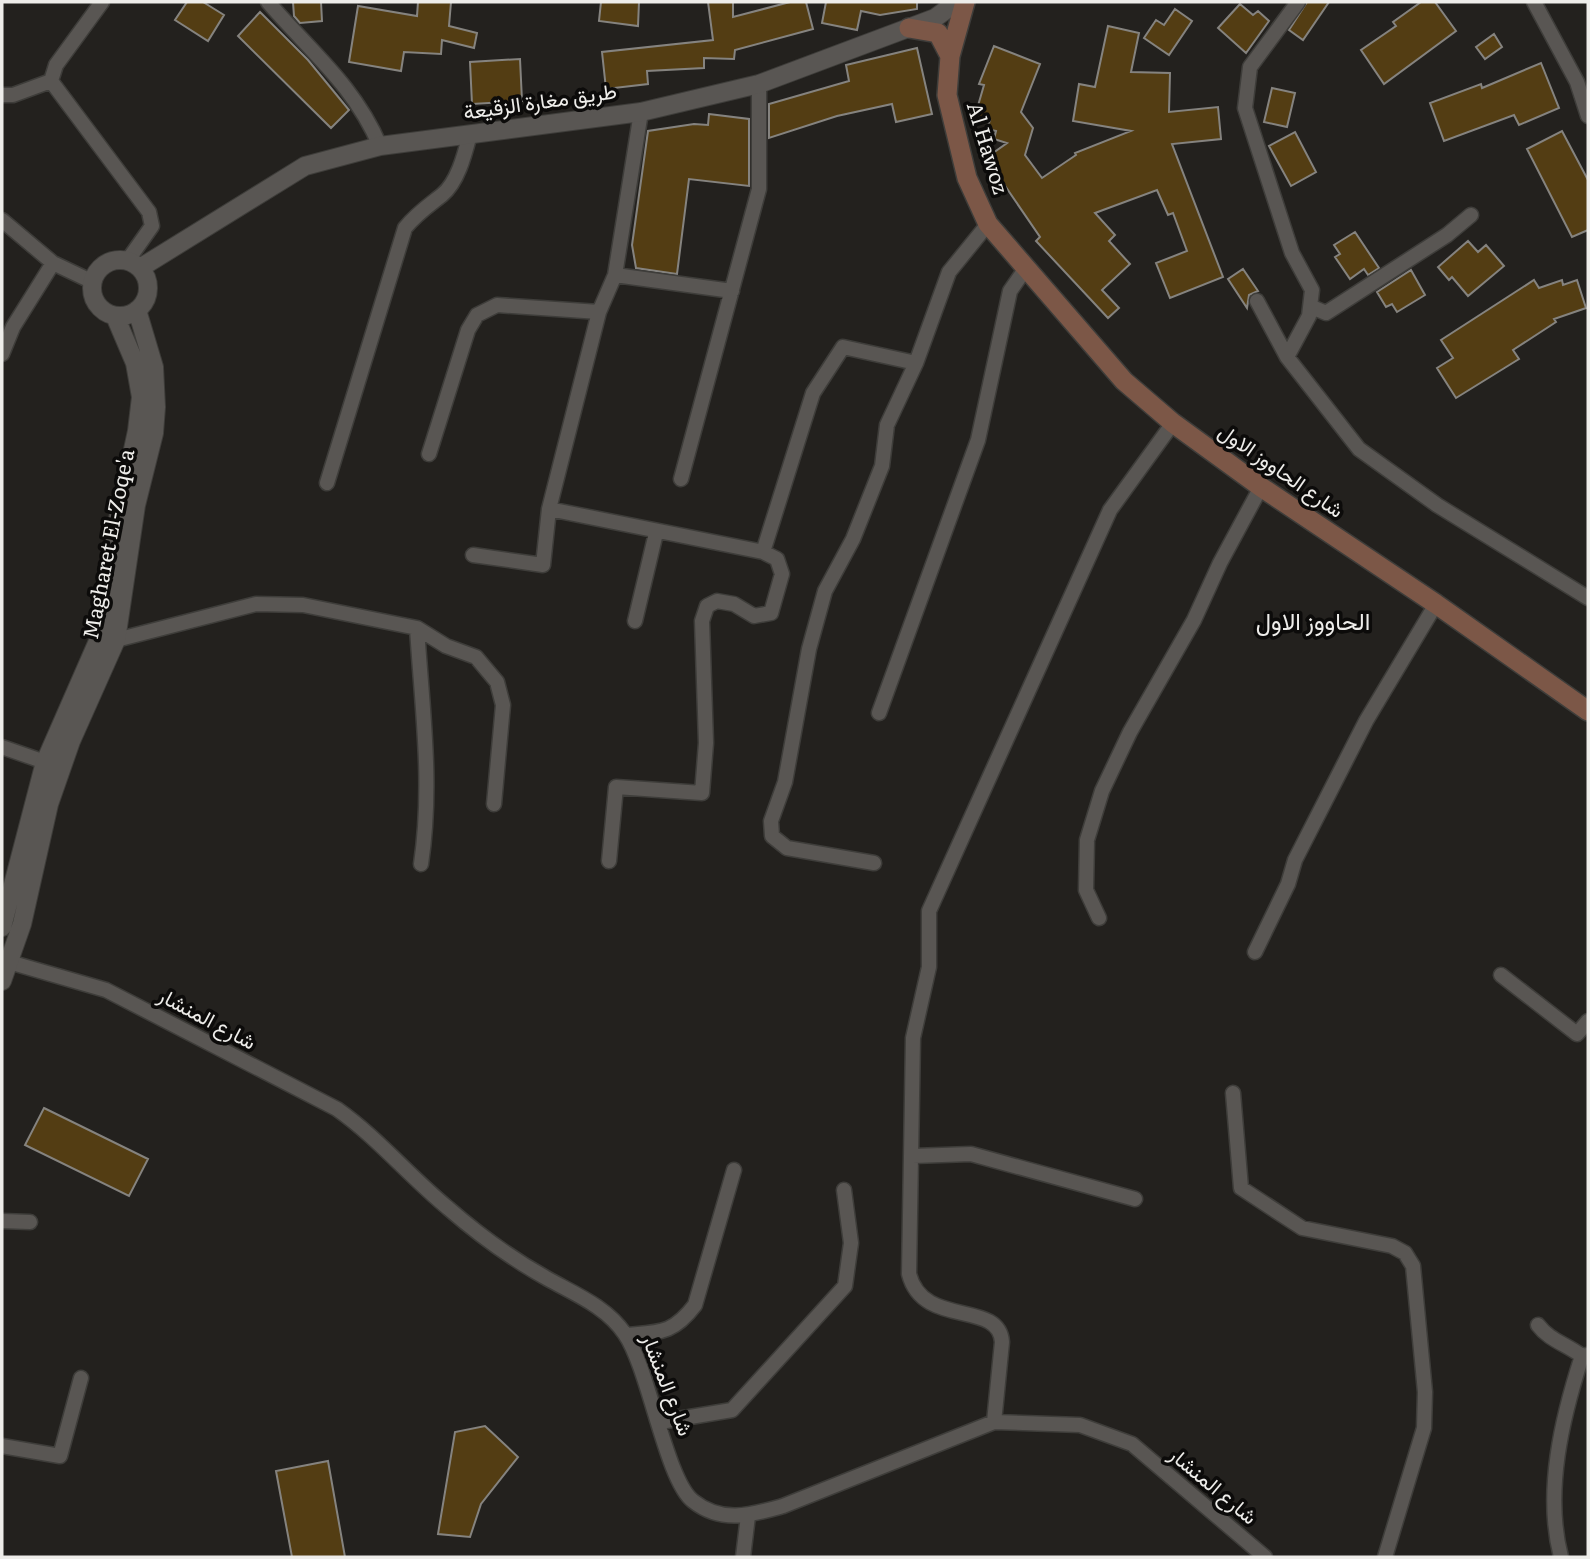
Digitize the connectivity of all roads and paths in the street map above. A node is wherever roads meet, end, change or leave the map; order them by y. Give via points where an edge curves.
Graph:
1 (102, 2) edge
2 (268, 2) edge
3 (957, 2) edge
4 (965, 2) edge
5 (1298, 2) edge
6 (1534, 2) edge
7 (909, 28) junction
8 (950, 56) junction
9 (51, 81) junction
10 (759, 84) junction
11 (2, 95) edge
12 (641, 112) junction
13 (1588, 116) edge
14 (470, 134) junction
15 (380, 146) junction
16 (1471, 215) dead end
17 (2, 220) edge
18 (988, 224) junction
19 (53, 263) junction
20 (134, 264) junction
21 (1026, 268) junction
22 (615, 275) junction
23 (93, 282) junction
24 (732, 291) junction
25 (1257, 301) dead end
26 (1312, 307) junction
27 (137, 310) junction
28 (599, 312) junction
29 (115, 316) junction
30 (2, 354) edge
31 (1287, 357) junction
32 (916, 363) junction
33 (1173, 423) junction
34 (429, 454) dead end
35 (681, 478) dead end
36 (327, 483) dead end
37 (1261, 488) junction
38 (549, 509) junction
39 (656, 533) junction
40 (763, 552) junction
41 (473, 555) dead end
42 (1588, 598) edge
43 (1436, 604) junction
44 (635, 621) dead end
45 (417, 628) junction
46 (116, 640) junction
47 (1588, 711) edge
48 (879, 713) dead end
49 (2, 747) edge
50 (45, 762) junction
51 (494, 804) dead end
52 (609, 861) dead end
53 (874, 863) dead end
54 (421, 864) dead end
55 (1099, 918) dead end
56 (2, 927) edge
57 (1255, 952) dead end
58 (6, 962) edge
59 (1501, 975) dead end
60 (2, 981) edge
61 (1588, 1021) edge
62 (1233, 1093) dead end
63 (913, 1156) junction
64 (734, 1170) dead end
65 (844, 1190) dead end
66 (1135, 1199) dead end
67 (2, 1221) edge
68 (30, 1222) dead end
69 (1538, 1325) dead end
70 (626, 1335) junction
71 (1585, 1355) edge
72 (81, 1378) dead end
73 (660, 1422) junction
74 (994, 1422) junction
75 (2, 1446) edge
76 (748, 1516) junction
77 (743, 1557) edge
78 (1265, 1557) edge
79 (1385, 1557) edge
80 (1561, 1557) edge

1 - 9 street via 56,65
2 - 15 street via 348,89 366,113
3 - 7 street, طريق مغارة الزقيعة via 935,18
4 - 8 main road, Al Hawoz
5 - 26 street via 1250,67 1245,108 1292,253 1312,290
6 - 13 street via 1577,82
7 - 8 main road via 938,33
7 - 10 street, طريق مغارة الزقيعة
8 - 18 main road, Al Hawoz via 947,95 967,178
9 - 11 street
9 - 20 street via 149,212 152,226
10 - 12 street, طريق مغارة الزقيعة
10 - 24 street via 759,189
12 - 14 street, طريق مغارة الزقيعة
12 - 22 street
14 - 15 street, طريق مغارة الزقيعة
14 - 36 street via 464,157 444,193 405,229
15 - 20 street, طريق مغارة الزقيعة via 305,166
16 - 26 street via 1326,313
17 - 19 street
18 - 21 main road, شارع الحاووز الاول
18 - 32 street via 949,272
19 - 23 street
19 - 30 street via 13,327
20 - 23 street via 109,262
20 - 27 street via 149,289
21 - 33 main road, شارع الحاووز الاول via 1124,381
21 - 48 street via 1010,291 978,440
22 - 24 street
22 - 28 street
23 - 29 street via 95,299
24 - 35 street
25 - 31 street
26 - 31 street
27 - 29 street
27 - 46 street, Magharet El-Zoqe'a via 154,367 156,407
28 - 34 street via 496,305 477,315 468,330
28 - 38 street
29 - 50 street, Magharet El-Zoqe'a via 135,363 141,397 137,431 98,641
31 - 42 street via 1359,449 1437,505
32 - 40 street via 843,347 813,393
32 - 53 street via 887,425 882,466 858,527 825,591 809,649 785,782 770,825 774,839 784,847
33 - 37 main road, شارع الحاووز الاول
33 - 63 street via 1110,510 933,899 928,922 929,967 913,1038
37 - 43 main road, شارع الحاووز الاول
37 - 55 street via 1102,791 1087,840 1086,890
38 - 39 street
38 - 41 street via 543,565
39 - 40 street
39 - 44 street
40 - 52 street via 777,559 782,574 771,613 754,616 734,604 717,601 707,606 702,621 706,743 702,793 616,787
43 - 47 main road, شارع الحاووز الاول
43 - 57 street via 1360,733 1295,860
45 - 46 street via 303,605 256,604
45 - 51 street via 476,657 497,681 503,705
45 - 54 street via 428,775
46 - 58 street, Magharet El-Zoqe'a via 49,804
49 - 50 street
50 - 56 street, Magharet El-Zoqe'a
58 - 60 street, Magharet El-Zoqe'a
58 - 70 street, شارع المنشار via 107,990 337,1109 368,1130 446,1207 510,1257 603,1310
59 - 61 street via 1577,1034
62 - 79 street via 1241,1188 1302,1228 1392,1246 1405,1253 1413,1266 1425,1392 1423,1428
63 - 66 street via 971,1154
63 - 74 street via 912,1283 929,1304 985,1319 998,1328 1002,1342
64 - 70 street via 695,1305 668,1331
65 - 73 street via 851,1243 845,1286 732,1410
67 - 68 street
69 - 71 street via 1548,1338
70 - 73 street, شارع المنشار
71 - 80 street via 1562,1429 1554,1530
72 - 75 street via 60,1456
73 - 76 street, شارع المنشار via 677,1479 690,1499 723,1517
74 - 76 street, شارع المنشار
74 - 78 street, شارع المنشار via 1080,1425 1132,1444
76 - 77 street

